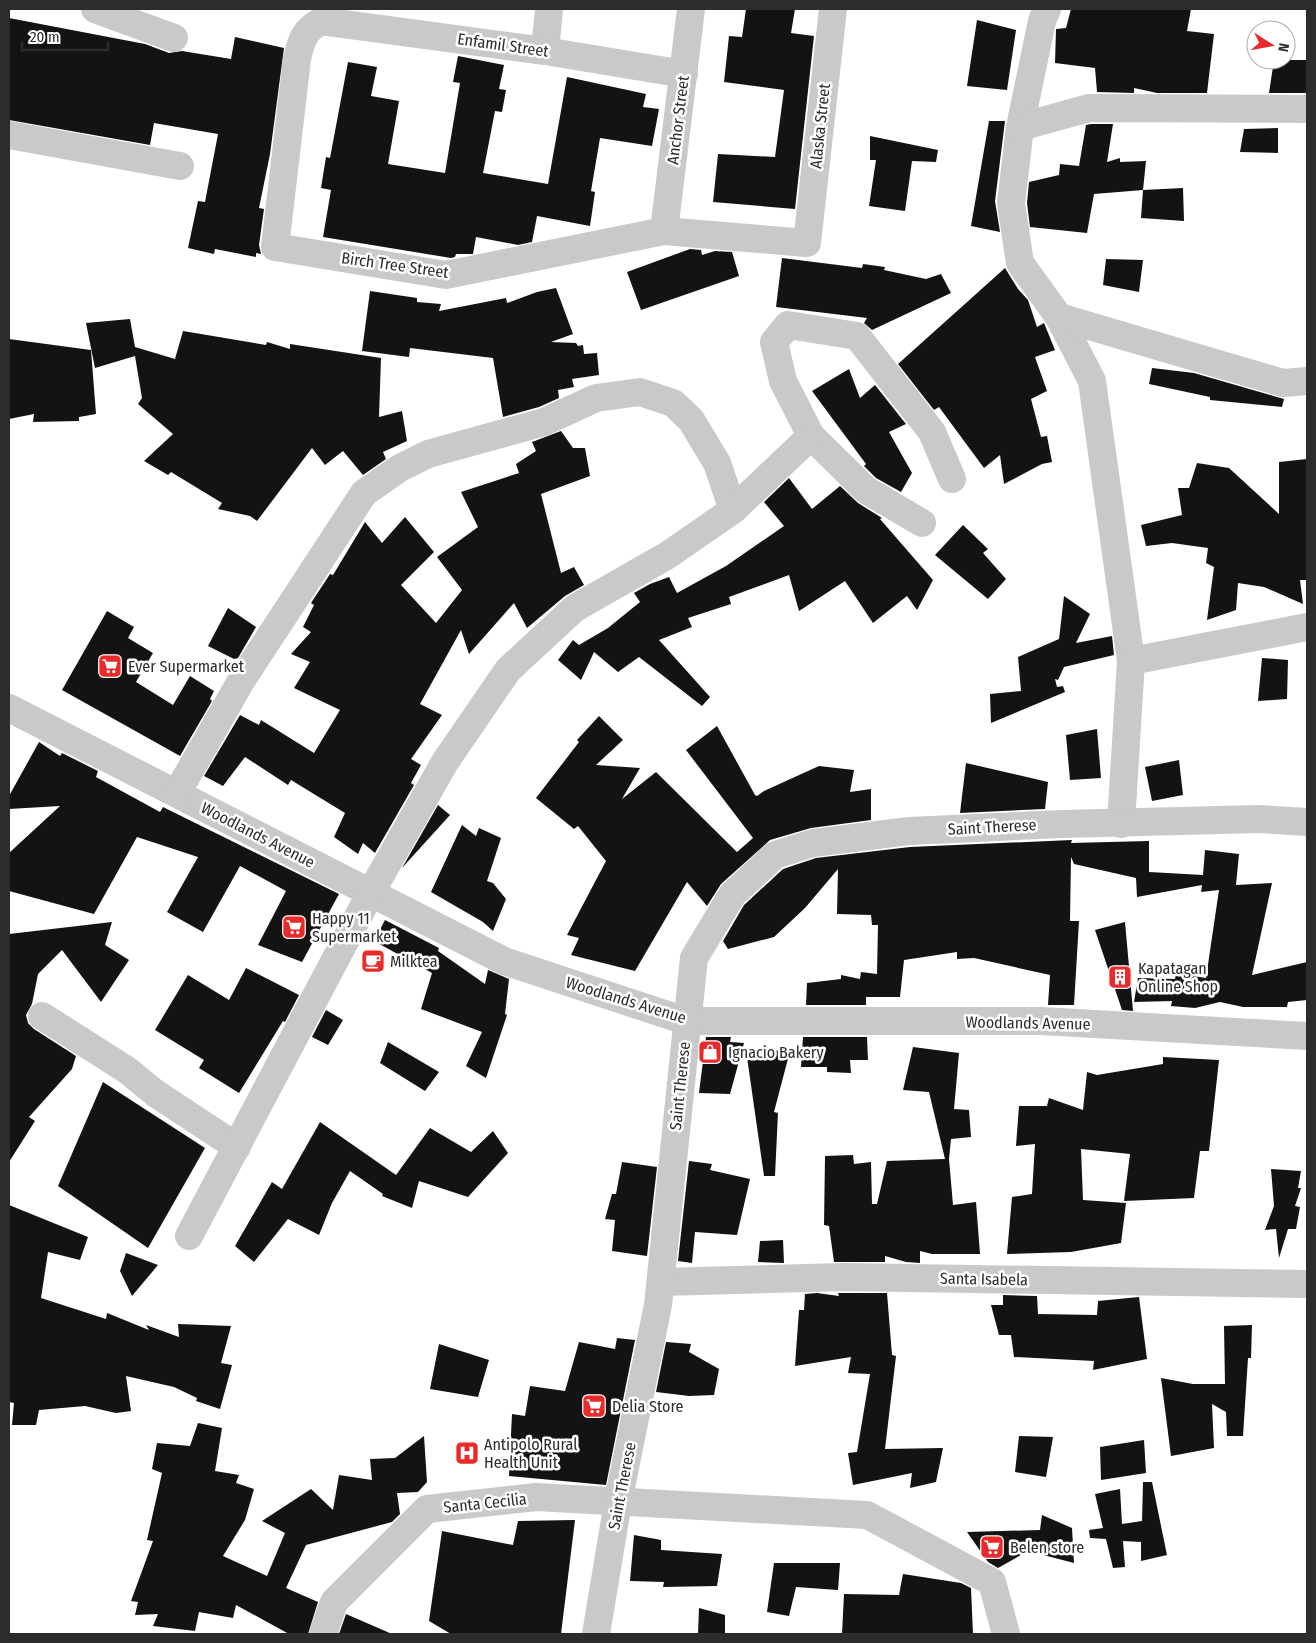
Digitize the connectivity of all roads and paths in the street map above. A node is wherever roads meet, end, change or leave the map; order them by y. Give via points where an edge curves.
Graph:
1 (95, 9) edge
2 (549, 9) edge
3 (691, 9) edge
4 (833, 9) edge
5 (1046, 9) edge
6 (321, 21) joint
7 (174, 38) dead end
8 (545, 50) junction
9 (684, 74) junction
10 (1307, 109) edge
11 (1020, 127) junction
12 (9, 135) edge
13 (180, 166) dead end
14 (664, 231) junction
15 (807, 243) joint
16 (1059, 317) junction
17 (1307, 381) edge
18 (810, 436) junction
19 (952, 479) dead end
20 (733, 510) junction
21 (922, 523) dead end
22 (1307, 627) edge
23 (1132, 661) junction
24 (9, 708) edge
25 (178, 793) junction
26 (1307, 822) edge
27 (1121, 824) junction
28 (371, 892) junction
29 (42, 1016) dead end
30 (686, 1020) junction
31 (1307, 1036) edge
32 (238, 1147) junction
33 (189, 1236) dead end
34 (661, 1282) junction
35 (1307, 1284) edge
36 (618, 1502) junction
37 (323, 1634) edge
38 (596, 1634) edge
39 (1006, 1634) edge

1 - 7 street
2 - 8 street
3 - 9 street, Anchor Street
4 - 15 street, Alaska Street
5 - 11 street
6 - 8 street, Enfamil Street
6 - 14 street, Birch Tree Street via 310,27 300,44 275,246 446,276
8 - 9 street, Enfamil Street
9 - 14 street, Anchor Street
10 - 11 street via 1089,108
11 - 16 street via 1011,203 1020,263
12 - 13 street
14 - 15 street, Birch Tree Street
16 - 17 street via 1283,383
16 - 23 street via 1092,381
18 - 19 street via 783,381 774,342 788,325 857,336 932,432
18 - 20 street
18 - 21 street via 866,490
20 - 25 street via 717,463 691,420 673,403 640,392 596,398 544,422 428,454 400,468 364,492 241,681
20 - 28 street via 668,555 575,608 508,670 445,762
22 - 23 street
23 - 27 street
24 - 25 street, Woodlands Avenue
25 - 28 street, Woodlands Avenue
26 - 27 street, Saint Therese via 1260,819
27 - 30 street, Saint Therese via 909,831 813,843 775,855 732,895 694,958
28 - 30 street, Woodlands Avenue via 504,961
28 - 32 street
29 - 32 street via 128,1070 154,1093
30 - 31 street, Woodlands Avenue via 1041,1021
30 - 34 street, Saint Therese
32 - 33 street
34 - 35 street, Santa Isabela via 843,1277
34 - 36 street, Saint Therese
36 - 37 street, Santa Cecilia via 536,1497 427,1509 334,1602
36 - 38 street, Saint Therese
36 - 39 street, Santa Cecilia via 867,1515 992,1582

